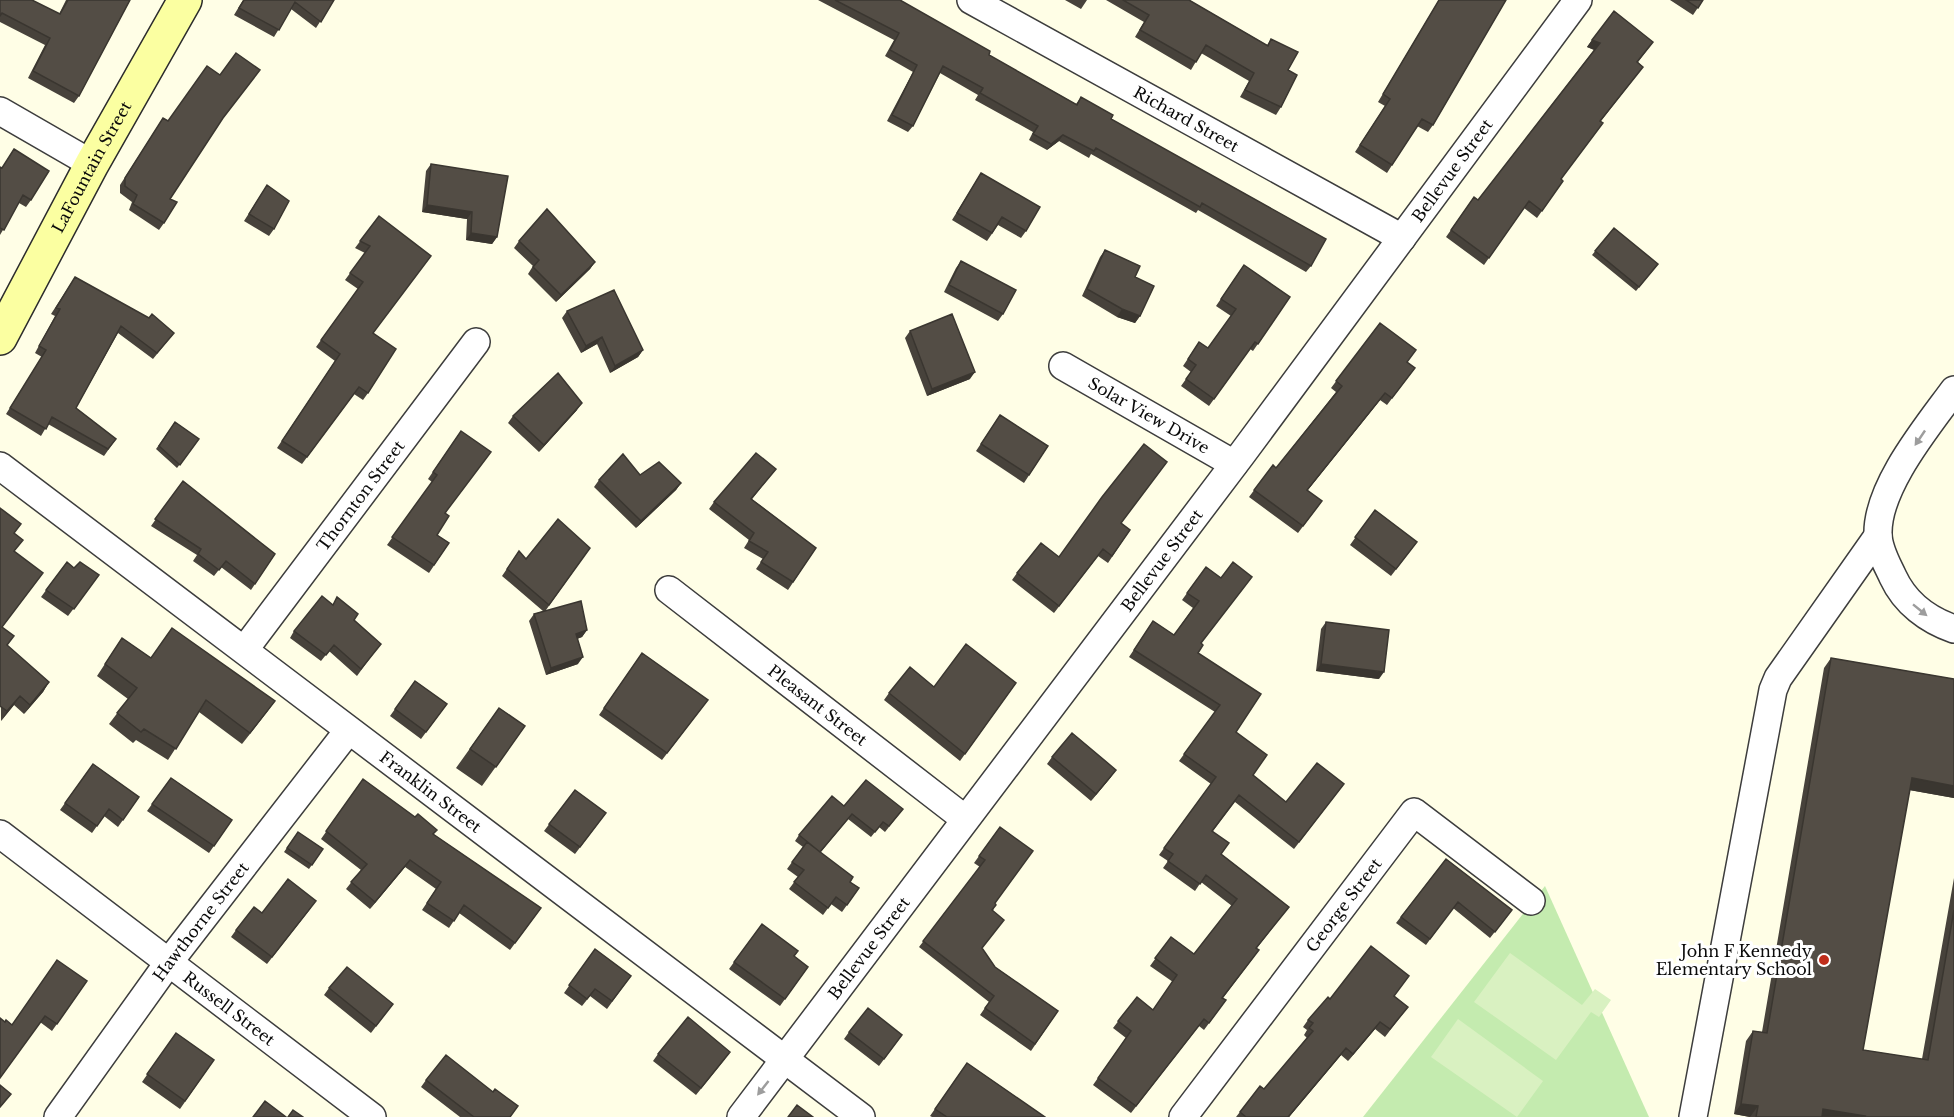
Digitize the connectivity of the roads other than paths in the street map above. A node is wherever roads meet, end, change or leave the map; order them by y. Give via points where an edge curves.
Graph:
1 (185, 0) edge
2 (971, 0) edge
3 (1578, 0) edge
4 (0, 111) edge
5 (92, 164) junction
6 (1402, 238) junction
7 (0, 338) edge
8 (476, 342) dead end
9 (1063, 366) dead end
10 (1954, 390) edge
11 (1234, 464) junction
12 (0, 466) edge
13 (1878, 536) junction
14 (669, 590) dead end
15 (1954, 629) edge
16 (245, 649) junction
17 (348, 731) junction
18 (965, 819) junction
19 (0, 834) edge
20 (1532, 901) dead end
21 (169, 962) junction
22 (786, 1059) junction
23 (58, 1117) edge
24 (372, 1117) edge
25 (741, 1117) edge
26 (861, 1117) edge
27 (1183, 1117) edge
28 (1693, 1117) edge

1 - 5 street, LaFountain Street
2 - 6 street, Richard Street
3 - 6 street, Bellevue Street
4 - 5 street
5 - 7 street, LaFountain Street
6 - 11 street, Bellevue Street
8 - 16 street, Thornton Street
9 - 11 street, Solar View Drive
10 -> 13 street via 1901,466 1880,516
11 - 18 street, Bellevue Street
12 - 16 street, Franklin Street
13 -> 15 street via 1899,589 1917,609
13 - 28 street via 1773,690
14 - 18 street, Pleasant Street
16 - 17 street, Franklin Street
17 - 21 street, Hawthorne Street
17 - 22 street, Franklin Street
18 - 22 street, Bellevue Street
19 - 21 street, Russell Street
20 - 27 street, George Street via 1414,812
21 - 23 street, Hawthorne Street
21 - 24 street, Russell Street
22 -> 25 street, Bellevue Street
22 - 26 street, Franklin Street

